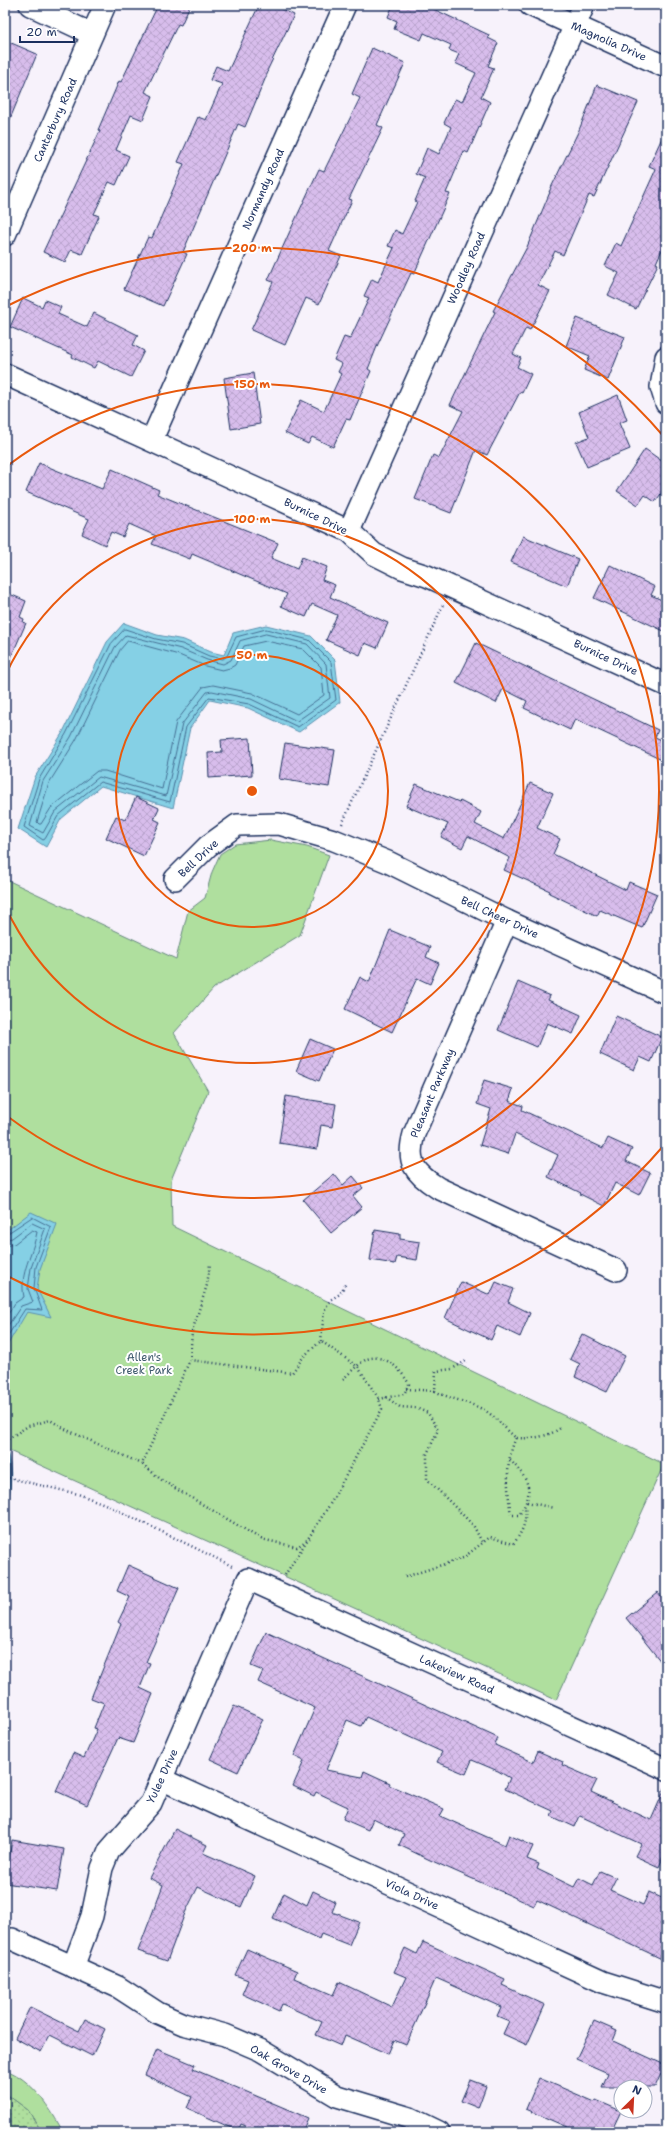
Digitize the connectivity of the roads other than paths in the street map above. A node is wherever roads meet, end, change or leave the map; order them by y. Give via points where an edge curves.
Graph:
1 (30, 5) edge
2 (105, 5) edge
3 (345, 5) edge
4 (530, 5) edge
5 (584, 5) edge
6 (575, 25) junction
7 (92, 34) junction
8 (666, 67) edge
9 (6, 232) edge
10 (666, 358) edge
11 (5, 374) edge
12 (666, 403) edge
13 (152, 439) junction
14 (348, 531) junction
15 (666, 685) edge
16 (334, 840) joint
17 (175, 879) dead end
18 (507, 921) junction
19 (666, 993) edge
20 (616, 1270) dead end
21 (248, 1578) joint
22 (666, 1769) edge
23 (162, 1779) junction
24 (12, 1939) dead end
25 (73, 1967) junction
26 (666, 2002) edge
27 (439, 2132) edge

1 - 7 street
2 - 7 street, Canterbury Road
3 - 13 street, Normandy Road
4 - 6 street, Magnolia Drive
5 - 6 street, Woodley Road
6 - 8 street, Magnolia Drive
6 - 14 street, Woodley Road
7 - 9 street, Canterbury Road
10 - 12 street via 661,387
11 - 13 street, Burnice Drive
13 - 14 street, Burnice Drive
14 - 15 street, Burnice Drive via 374,554 402,568 452,586
16 - 17 street, Bell Drive via 279,824 238,825 208,846
16 - 18 street, Bell Cheer Drive via 388,862
18 - 19 street, Bell Cheer Drive
18 - 20 street, Pleasant Parkway via 414,1134 410,1148 413,1166 424,1179 438,1188
21 - 22 street, Lakeview Road
21 - 23 street, Yulee Drive
23 - 25 street, Yulee Drive via 151,1803 109,1850 102,1868 92,1916
23 - 26 street, Viola Drive via 603,1982
24 - 25 street, Oak Grove Drive
25 - 27 street, Oak Grove Drive via 118,1987 158,2013 225,2035 260,2050 337,2096 410,2118

